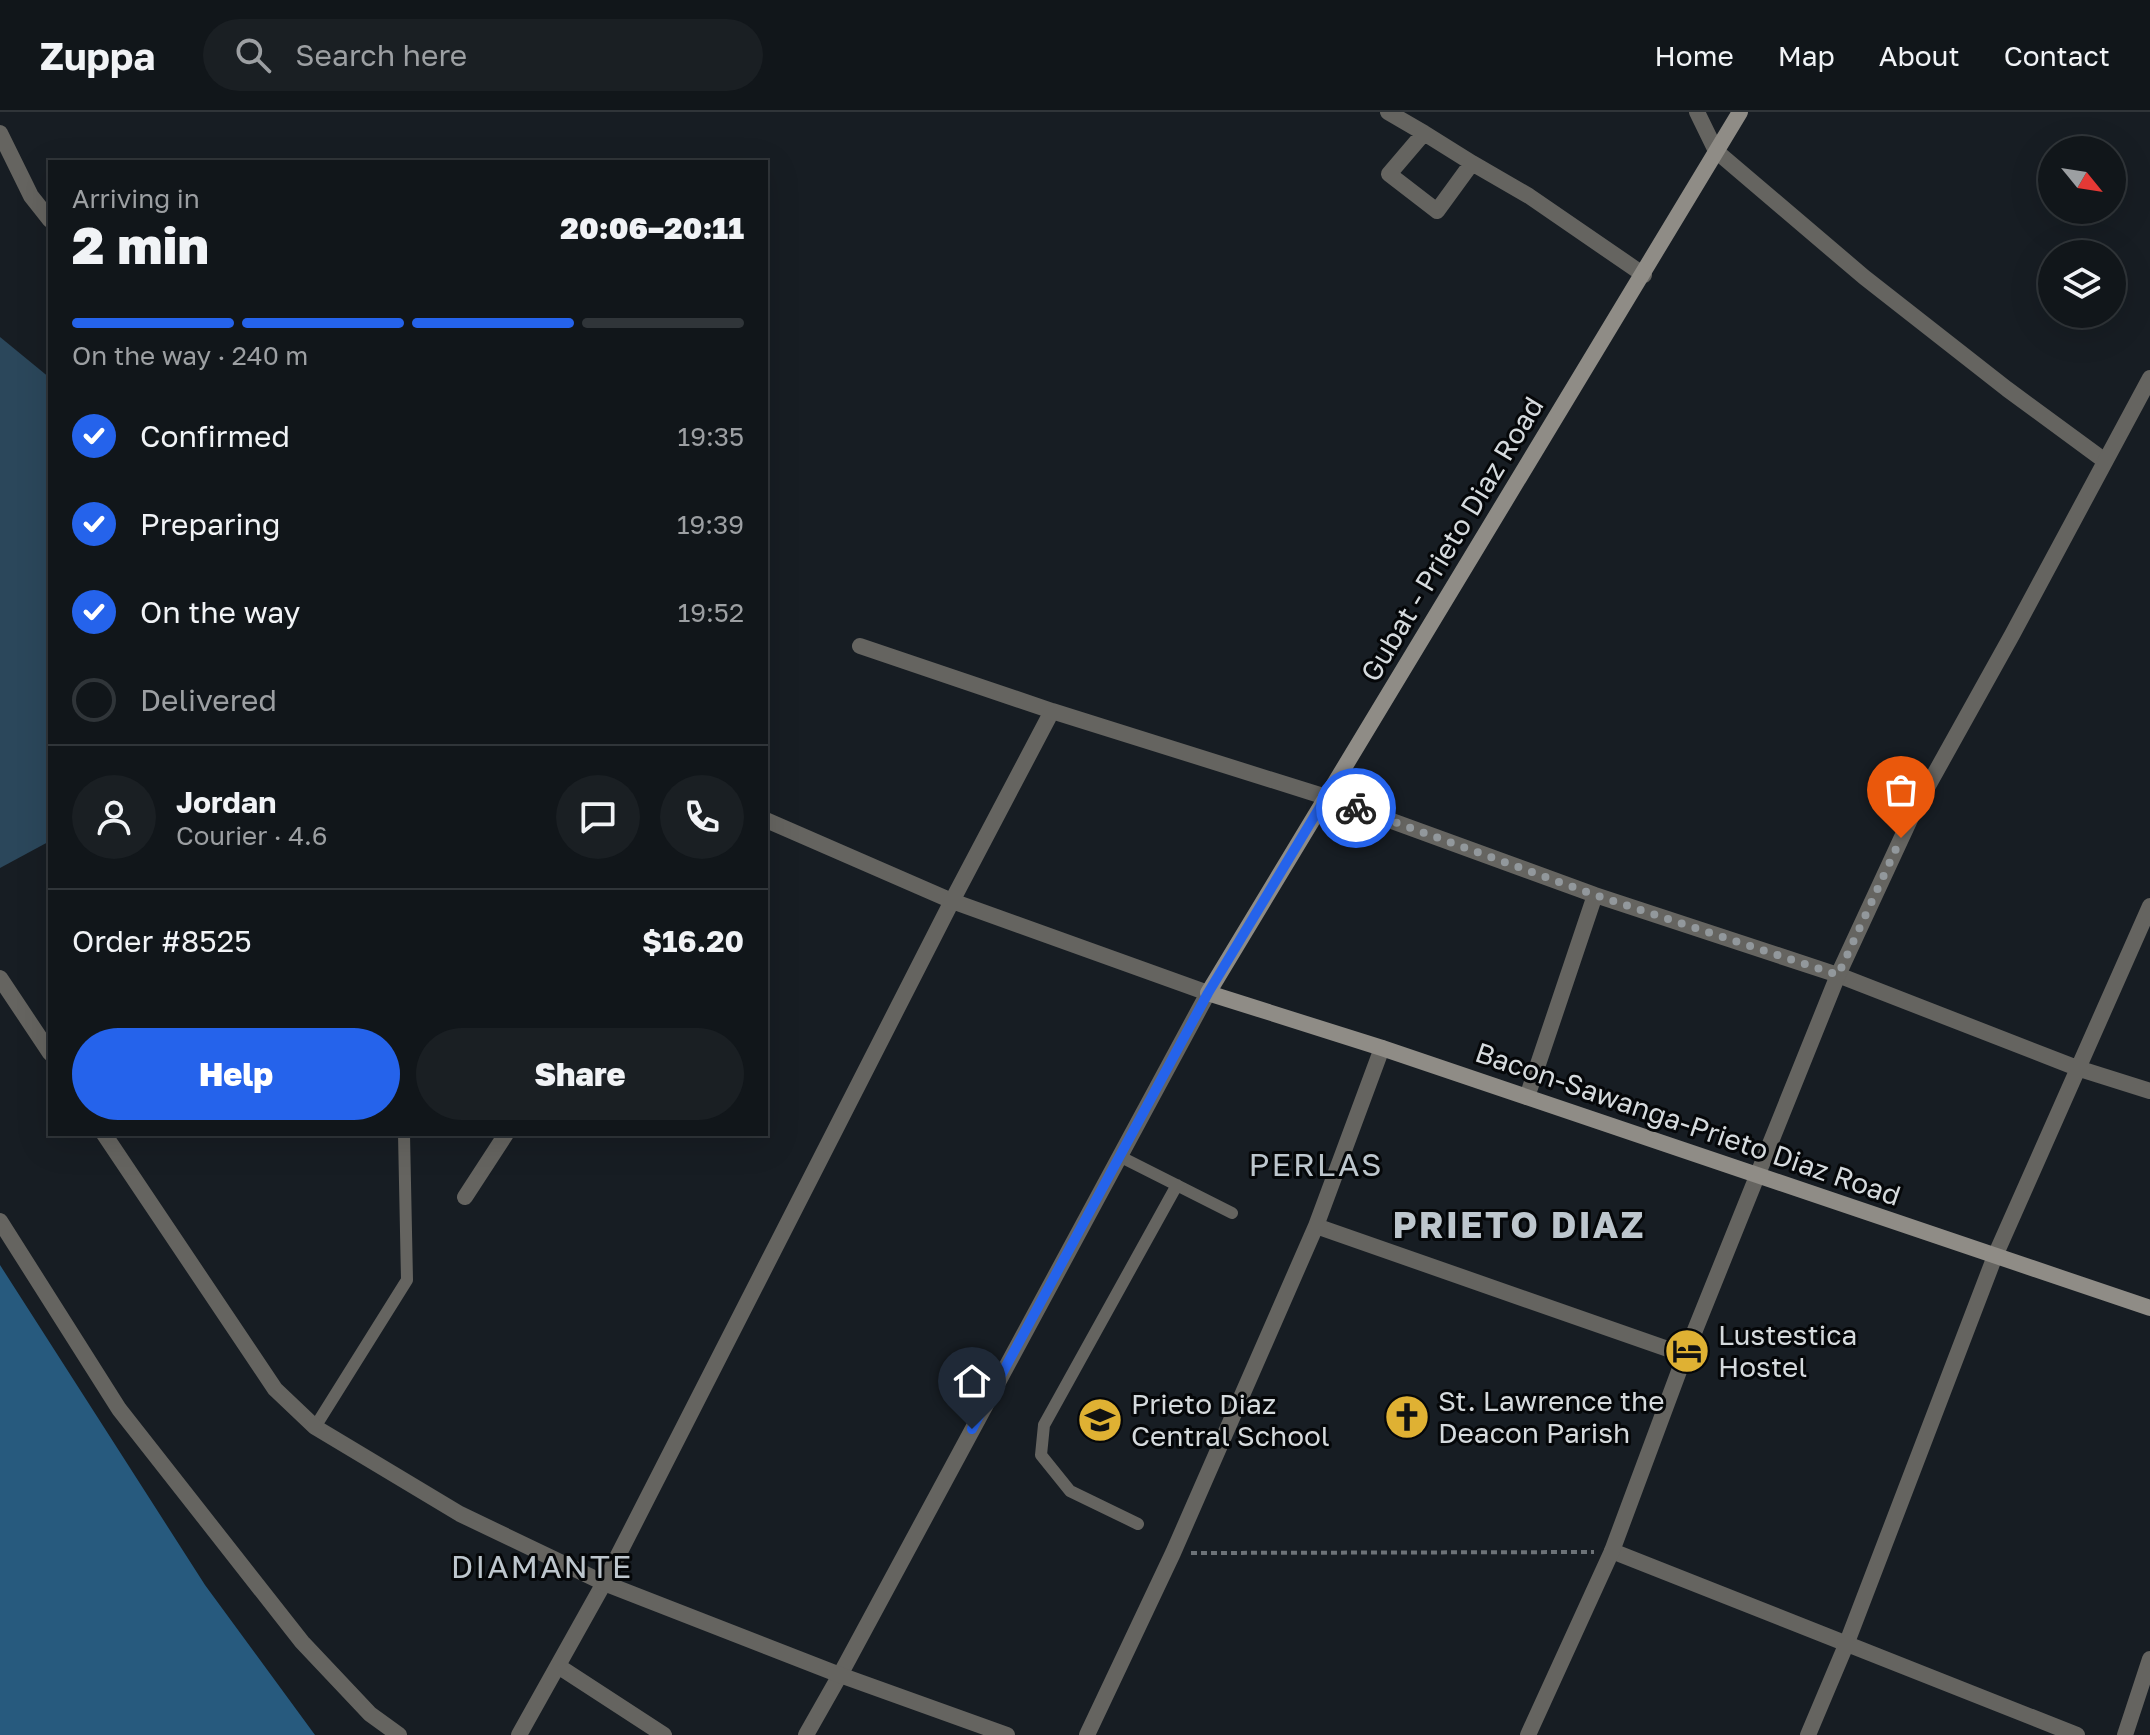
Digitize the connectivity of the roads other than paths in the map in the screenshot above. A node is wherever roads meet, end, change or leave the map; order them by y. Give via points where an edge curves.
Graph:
1 (1388, 112) edge
2 (1697, 112) edge
3 (1740, 112) edge
4 (0, 133) edge
5 (1424, 133) junction
6 (1716, 151) junction
7 (1472, 163) junction
8 (48, 217) edge
9 (1644, 275) junction
10 (2150, 378) edge
11 (2105, 461) junction
12 (860, 646) dead end
13 (1052, 711) junction
14 (1326, 797) junction
15 (768, 821) edge
16 (1595, 895) junction
17 (952, 901) junction
18 (2150, 906) edge
19 (1838, 975) junction
20 (0, 978) edge
21 (1208, 993) junction
22 (1382, 1048) junction
23 (48, 1050) edge
24 (2077, 1068) junction
25 (2150, 1091) edge
26 (1527, 1097) junction
27 (105, 1136) edge
28 (404, 1136) edge
29 (505, 1136) edge
30 (1119, 1156) junction
31 (1759, 1176) junction
32 (1177, 1185) junction
33 (465, 1197) dead end
34 (1232, 1213) dead end
35 (0, 1221) edge
36 (1316, 1226) junction
37 (1995, 1256) junction
38 (2150, 1308) edge
39 (1685, 1355) junction
40 (315, 1427) junction
41 (1138, 1524) dead end
42 (1612, 1551) junction
43 (604, 1583) junction
44 (1846, 1645) junction
45 (2150, 1659) edge
46 (558, 1666) junction
47 (840, 1675) junction
48 (399, 1735) edge
49 (519, 1735) edge
50 (664, 1735) edge
51 (806, 1735) edge
52 (1007, 1735) edge
53 (1087, 1735) edge
54 (1528, 1735) edge
55 (1808, 1735) edge
56 (2077, 1735) edge
57 (2125, 1735) edge

1 - 5 street
2 - 6 street
3 - 6 main road, Gubat - Prieto Diaz Road
4 - 8 street via 31,196
5 - 7 street
5 - 7 street via 1389,174 1437,211
6 - 9 main road, Gubat - Prieto Diaz Road
6 - 11 street via 1864,277
7 - 9 street
9 - 14 main road, Gubat - Prieto Diaz Road
10 - 11 street
11 - 19 street via 1914,811
12 - 13 street
13 - 14 street
13 - 17 street
14 - 16 street
14 - 21 main road, Gubat - Prieto Diaz Road
15 - 17 street
16 - 19 street
16 - 26 street
17 - 21 street
17 - 43 street
18 - 24 street
19 - 24 street
19 - 31 street
20 - 23 street
21 - 22 main road, Bacon-Sawanga-Prieto Diaz Road
21 - 30 street
22 - 26 main road, Bacon-Sawanga-Prieto Diaz Road
22 - 36 street
24 - 25 street
24 - 37 street
26 - 31 main road, Bacon-Sawanga-Prieto Diaz Road
27 - 40 street via 275,1389
28 - 40 lane via 407,1280
29 - 33 street
30 - 32 lane
30 - 47 street
31 - 37 main road, Bacon-Sawanga-Prieto Diaz Road
31 - 39 street
32 - 34 lane
32 - 41 lane via 1044,1425 1041,1455 1070,1491
35 - 48 street via 129,1421 302,1642 370,1714
36 - 39 street
36 - 53 street
37 - 38 main road, Bacon-Sawanga-Prieto Diaz Road
37 - 44 street
39 - 42 street
40 - 43 street via 460,1514
42 - 44 street
42 - 54 street
43 - 46 street
43 - 47 street
44 - 55 street
44 - 56 street
45 - 57 street
46 - 49 street
46 - 50 street
47 - 51 street
47 - 52 street

